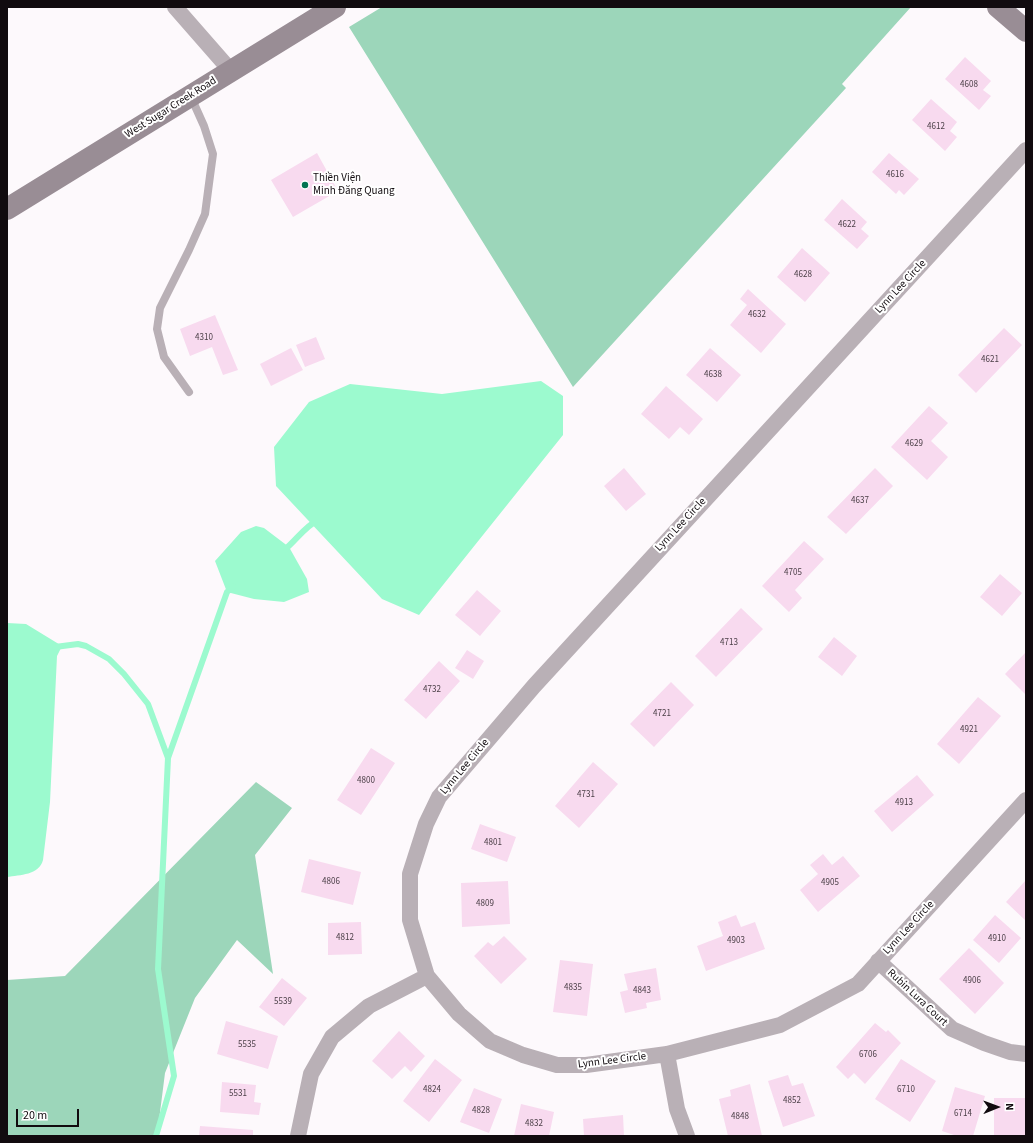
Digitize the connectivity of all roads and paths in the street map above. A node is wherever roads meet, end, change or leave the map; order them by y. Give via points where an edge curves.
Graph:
1 (175, 7) edge
2 (335, 7) edge
3 (998, 7) edge
4 (1026, 31) edge
5 (231, 71) junction
6 (191, 96) junction
7 (1026, 150) edge
8 (7, 209) edge
9 (189, 392) dead end
10 (1026, 800) edge
11 (878, 962) junction
12 (427, 976) junction
13 (667, 1054) junction
14 (1026, 1054) edge
15 (298, 1136) edge
16 (687, 1136) edge

1 - 5 street
2 - 5 main road, West Sugar Creek Road
3 - 4 main road
5 - 6 main road, West Sugar Creek Road
6 - 8 main road, West Sugar Creek Road
6 - 9 lane via 213,154 205,214 160,308 157,329 164,356
7 - 12 street, Lynn Lee Circle via 534,686 440,797 426,824 410,874 410,920
10 - 11 street, Lynn Lee Circle
11 - 13 street, Lynn Lee Circle via 858,984 780,1025
11 - 14 street, Rubin Lura Court via 952,1029 997,1048
12 - 13 street, Lynn Lee Circle via 459,1014 490,1041 523,1056 557,1065 586,1065
12 - 15 street via 370,1006 332,1037 311,1074
13 - 16 street via 677,1109

